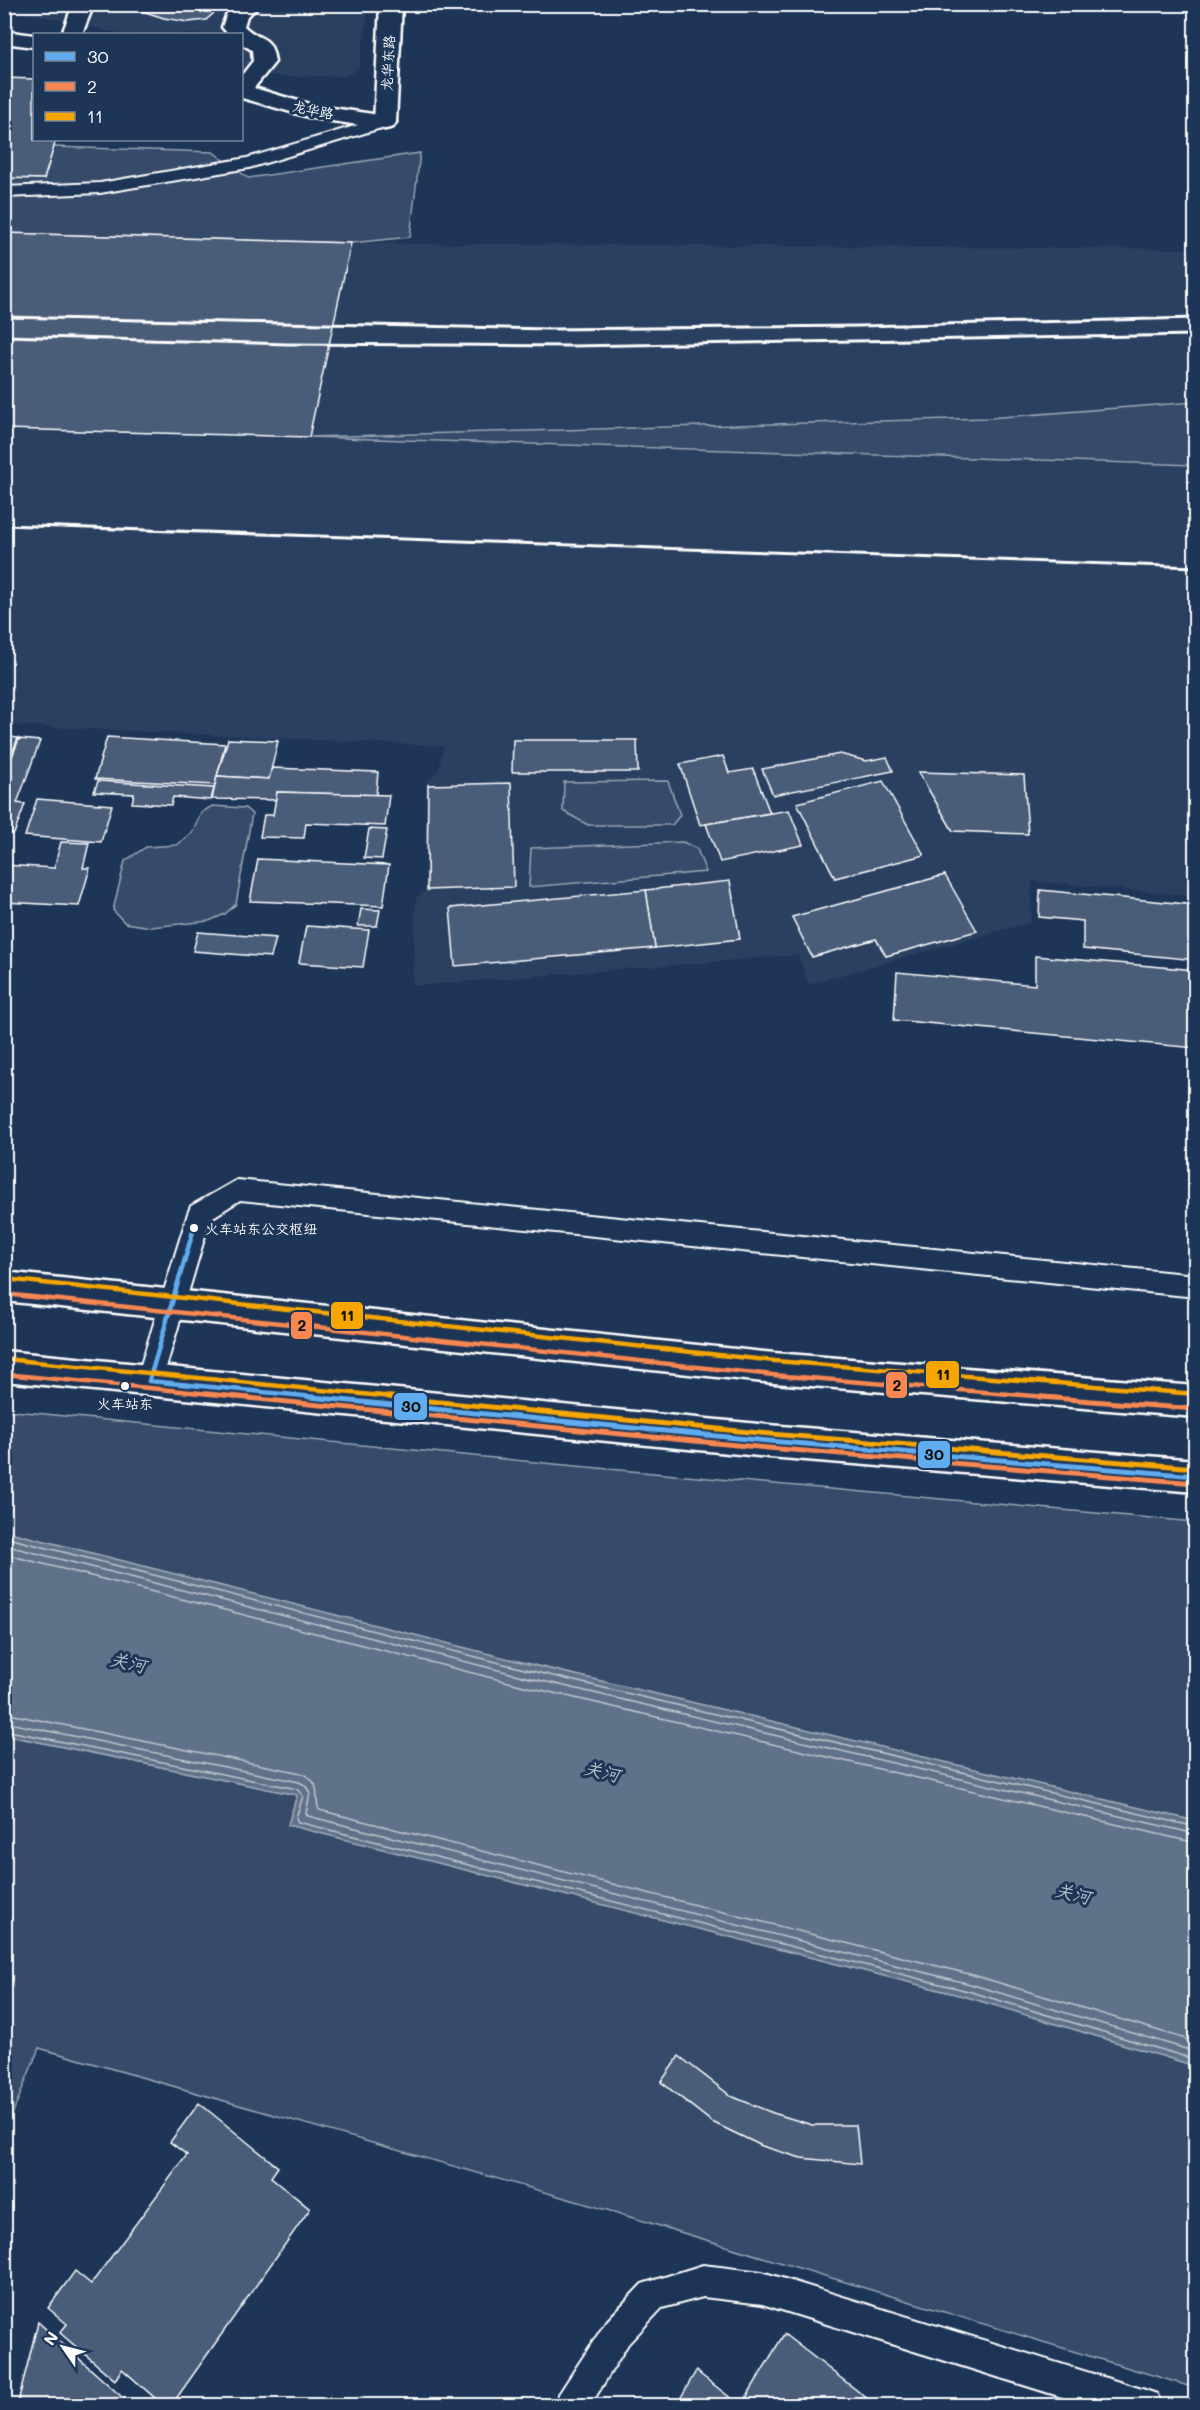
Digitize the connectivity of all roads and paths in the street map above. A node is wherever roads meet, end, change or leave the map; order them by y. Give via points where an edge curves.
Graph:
1 (84, 4) edge
2 (252, 4) edge
3 (391, 4) edge
4 (72, 33) edge
5 (239, 33) edge
6 (243, 36) edge
7 (4, 37) edge
8 (33, 41) edge
9 (243, 89) edge
10 (243, 90) edge
11 (385, 122) junction
12 (4, 192) edge
13 (4, 1286) edge
14 (1196, 1286) edge
15 (172, 1303) junction
16 (4, 1366) edge
17 (149, 1381) junction
18 (1196, 1402) edge
19 (1196, 1476) edge
20 (571, 2406) edge
21 (1145, 2406) edge

1 - 4 main road
2 - 5 main road via 238,13 233,27
3 - 11 main road, 龙华东路
6 - 9 main road via 262,47 264,62
7 - 8 main road
10 - 11 main road, 龙华路 via 269,101
11 - 12 lane via 249,163 100,189
13 - 15 main road
14 - 15 lane via 237,1190 200,1213
15 - 17 lane
15 - 18 main road via 774,1368
16 - 17 main road
17 - 19 main road via 769,1441
20 - 21 lane via 617,2333 652,2295 703,2281 762,2288

